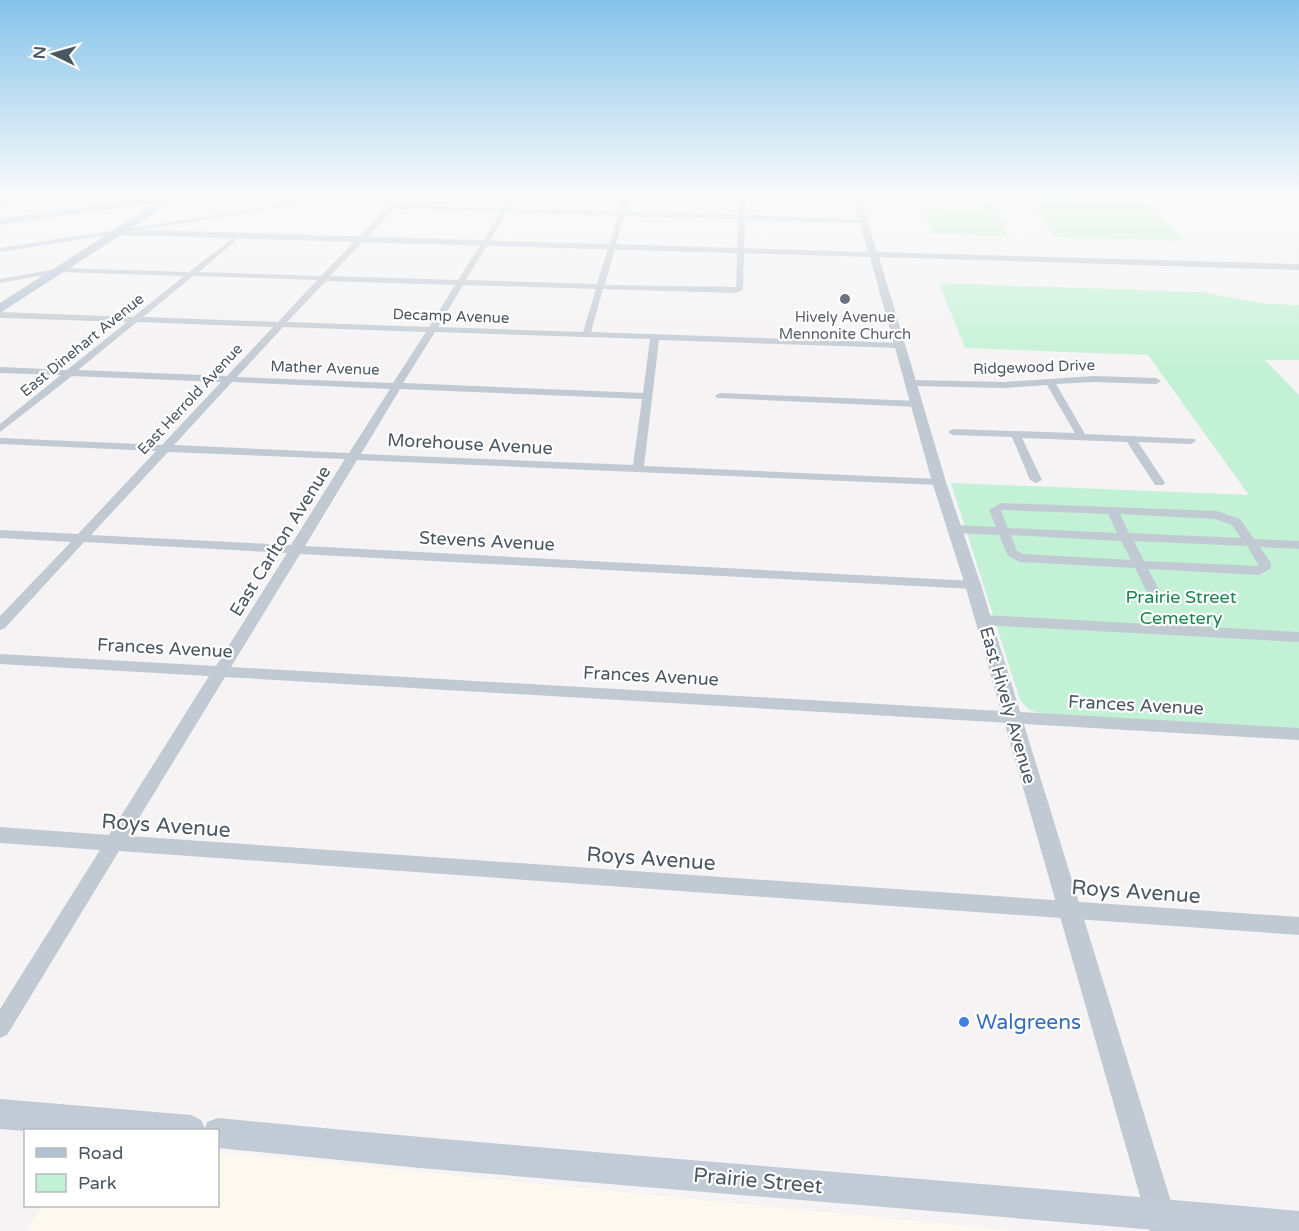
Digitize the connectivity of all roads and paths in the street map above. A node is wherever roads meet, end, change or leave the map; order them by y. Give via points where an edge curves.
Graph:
1 (85, 253) edge
2 (217, 253) edge
3 (346, 253) edge
4 (478, 253) edge
5 (610, 253) edge
6 (739, 253) edge
7 (822, 253) edge
8 (874, 255) junction
9 (1299, 267) edge
10 (59, 270) junction
11 (191, 274) junction
12 (322, 279) junction
13 (0, 281) edge
14 (460, 283) junction
15 (600, 286) junction
16 (0, 309) edge
17 (0, 315) edge
18 (135, 319) junction
19 (280, 324) junction
20 (432, 329) junction
21 (586, 335) junction
22 (655, 338) junction
23 (901, 345) junction
24 (0, 370) edge
25 (68, 374) junction
26 (230, 379) junction
27 (1156, 381) dead end
28 (1050, 382) junction
29 (912, 383) junction
30 (398, 386) junction
31 (648, 396) junction
32 (720, 396) dead end
33 (918, 404) junction
34 (0, 429) edge
35 (953, 432) dead end
36 (1016, 435) junction
37 (1082, 437) junction
38 (1131, 439) junction
39 (0, 441) edge
40 (1191, 441) dead end
41 (165, 448) junction
42 (354, 455) junction
43 (638, 468) junction
44 (1036, 480) dead end
45 (939, 482) junction
46 (1160, 483) dead end
47 (1112, 511) junction
48 (953, 529) junction
49 (1004, 531) junction
50 (0, 534) edge
51 (1126, 537) junction
52 (82, 538) junction
53 (1251, 543) junction
54 (1299, 545) edge
55 (297, 549) junction
56 (1139, 564) junction
57 (973, 585) junction
58 (1155, 595) dead end
59 (982, 620) junction
60 (0, 625) edge
61 (1299, 637) edge
62 (0, 659) edge
63 (220, 670) junction
64 (1010, 718) junction
65 (1299, 734) edge
66 (0, 836) edge
67 (112, 845) junction
68 (1070, 910) junction
69 (1299, 926) edge
70 (0, 1028) edge
71 (0, 1114) edge
72 (169, 1129) edge
73 (219, 1133) edge
74 (1162, 1223) edge
75 (1299, 1227) edge

1 - 10 main road
2 - 11 street, East Dinehart Avenue
3 - 12 street, East Herrold Avenue
4 - 14 street, East Carlton Avenue
5 - 15 street
6 - 15 street via 740,288 735,291
7 - 8 street
8 - 9 street
8 - 23 street, East Hively Avenue
10 - 11 street
10 - 13 street
10 - 16 main road
11 - 12 street
11 - 18 street, East Dinehart Avenue
12 - 14 street
12 - 19 street, East Herrold Avenue
14 - 15 street
14 - 20 street, East Carlton Avenue
15 - 21 street
17 - 18 street, Decamp Avenue
18 - 19 street, Decamp Avenue
18 - 25 street, East Dinehart Avenue
19 - 20 street, Decamp Avenue
19 - 26 street, East Herrold Avenue
20 - 21 street, Decamp Avenue
20 - 30 street, East Carlton Avenue
21 - 22 street, Decamp Avenue
22 - 23 street, Decamp Avenue
22 - 31 street
23 - 29 street, East Hively Avenue
24 - 25 street, Mather Avenue
25 - 26 street, Mather Avenue
25 - 34 street, East Dinehart Avenue
26 - 30 street, Mather Avenue
26 - 41 street, East Herrold Avenue
27 - 28 street, Ridgewood Drive
28 - 29 street, Ridgewood Drive
28 - 37 street
29 - 33 street, East Hively Avenue
30 - 31 street, Mather Avenue
30 - 42 street, East Carlton Avenue
31 - 43 street
32 - 33 street
33 - 45 street, East Hively Avenue
35 - 36 street
36 - 37 street
36 - 44 street
37 - 38 street
38 - 40 street
38 - 46 street
39 - 41 street, Morehouse Avenue
41 - 42 street, Morehouse Avenue
41 - 52 street, East Herrold Avenue
42 - 43 street, Morehouse Avenue
42 - 55 street, East Carlton Avenue
43 - 45 street, Morehouse Avenue
45 - 48 street, East Hively Avenue
47 - 49 street via 1001,506 995,510
47 - 51 street
47 - 53 street via 1216,515 1236,522
48 - 49 street
48 - 57 street, East Hively Avenue
49 - 51 street
49 - 56 street via 1012,553 1020,558
50 - 52 street, Stevens Avenue
51 - 53 street
51 - 56 street
52 - 55 street, Stevens Avenue
52 - 60 street, East Herrold Avenue
53 - 54 street
53 - 56 street via 1265,563 1265,568 1258,571
55 - 57 street, Stevens Avenue
55 - 63 street, East Carlton Avenue
56 - 58 street
57 - 59 street, East Hively Avenue
59 - 61 street
59 - 64 street, East Hively Avenue
62 - 63 street, Frances Avenue
63 - 64 street, Frances Avenue
63 - 67 street, East Carlton Avenue
64 - 65 street, Frances Avenue
64 - 68 street, East Hively Avenue
66 - 67 street, Roys Avenue
67 - 68 street, Roys Avenue
67 - 70 street, East Carlton Avenue
68 - 69 street, Roys Avenue
68 - 74 street, East Hively Avenue
71 - 72 main road
73 - 74 main road, Prairie Street via 932,1194
74 - 75 main road, Prairie Street

